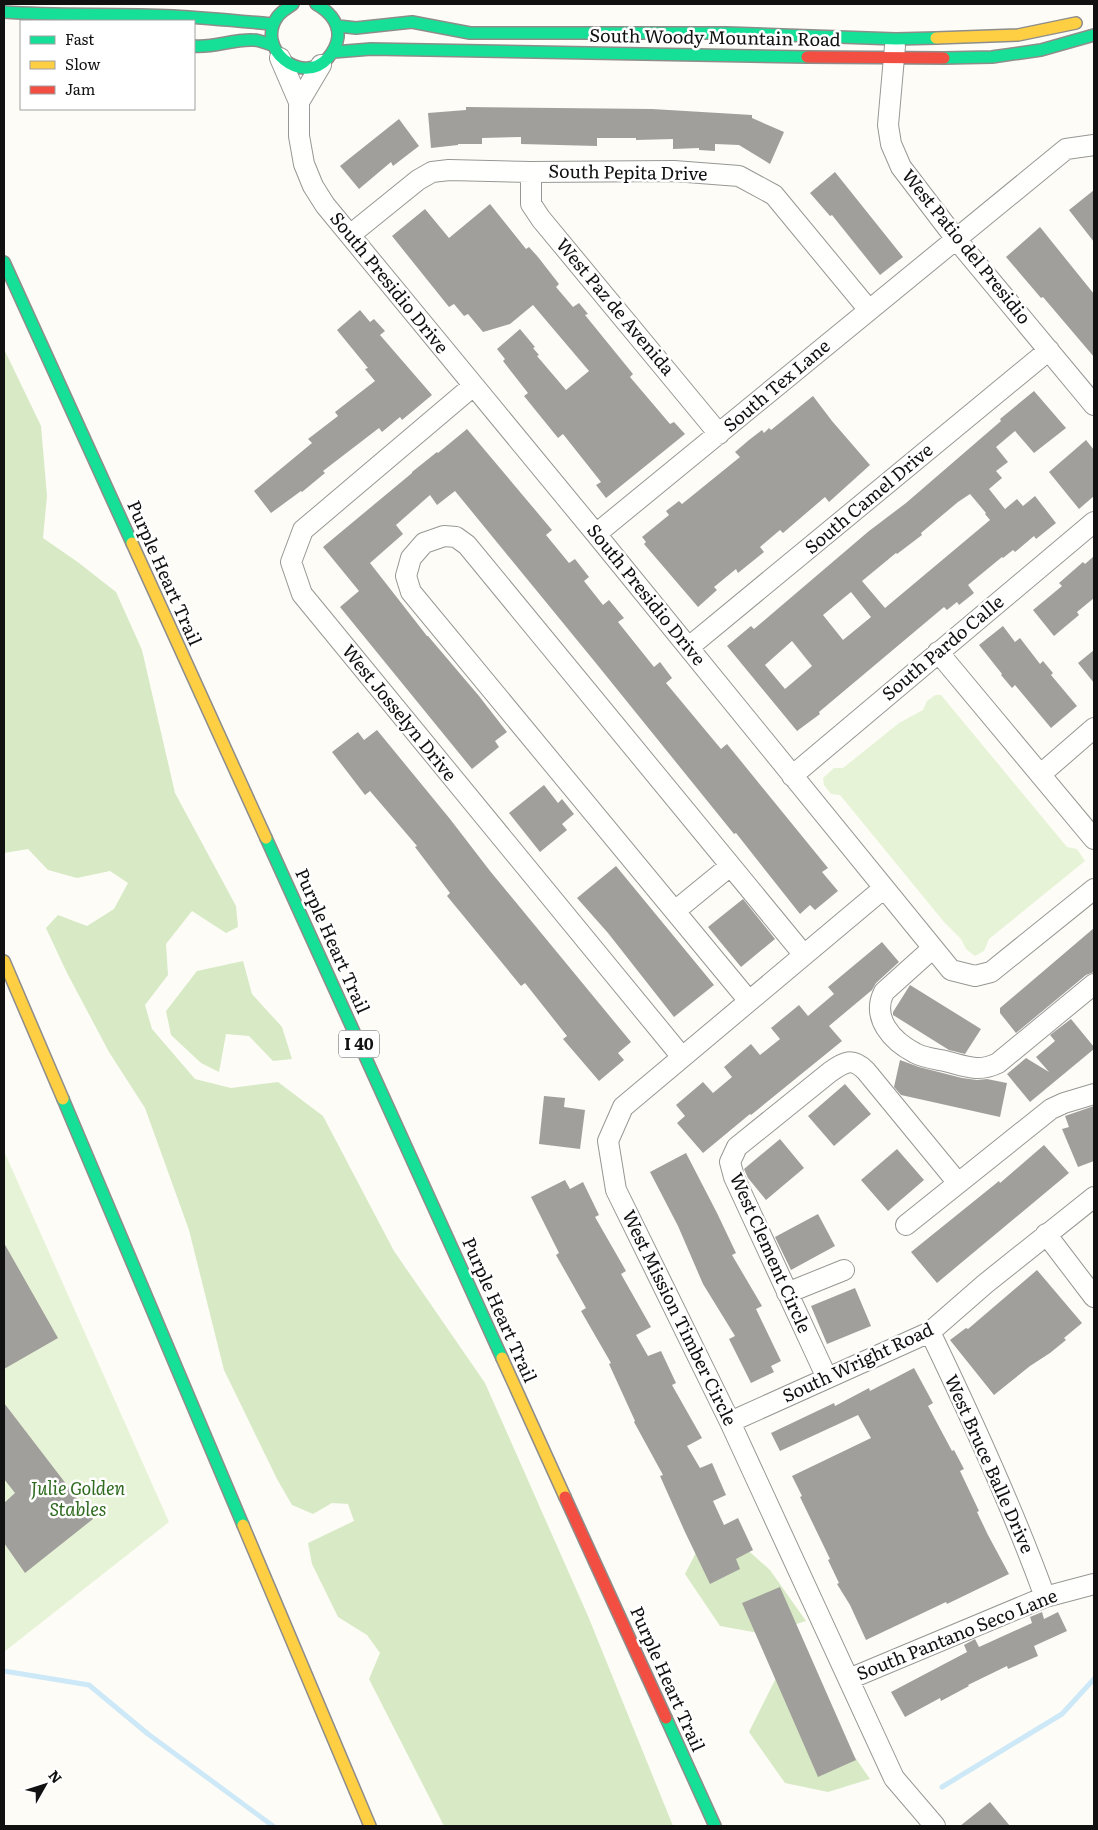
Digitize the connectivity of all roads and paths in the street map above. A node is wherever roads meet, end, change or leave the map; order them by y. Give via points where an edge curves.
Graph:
1 (293, 4) edge
2 (316, 4) edge
3 (4, 12) edge
4 (49, 16) junction
5 (1087, 19) dead end
6 (61, 20) edge
7 (272, 24) junction
8 (338, 26) junction
9 (1094, 35) edge
10 (195, 46) edge
11 (895, 48) junction
12 (276, 52) junction
13 (327, 59) junction
14 (299, 102) junction
15 (1094, 145) edge
16 (531, 172) junction
17 (350, 235) junction
18 (956, 239) junction
19 (4, 262) edge
20 (869, 310) junction
21 (1049, 350) junction
22 (473, 386) junction
23 (1094, 405) edge
24 (718, 434) junction
25 (1094, 522) edge
26 (596, 534) junction
27 (688, 647) junction
28 (938, 652) junction
29 (1094, 728) edge
30 (1041, 774) junction
31 (792, 776) junction
32 (1094, 838) edge
33 (730, 866) junction
34 (884, 888) junction
35 (1094, 889) edge
36 (675, 911) junction
37 (933, 948) junction
38 (804, 955) junction
39 (4, 961) edge
40 (1094, 984) edge
41 (749, 1000) junction
42 (682, 1057) junction
43 (1094, 1094) edge
44 (958, 1184) junction
45 (1094, 1197) edge
46 (906, 1225) dead end
47 (1046, 1234) junction
48 (844, 1270) dead end
49 (787, 1293) junction
50 (1094, 1297) edge
51 (930, 1332) junction
52 (827, 1378) junction
53 (730, 1422) junction
54 (1094, 1584) edge
55 (1045, 1596) junction
56 (848, 1679) junction
57 (370, 1826) edge
58 (715, 1826) edge
59 (935, 1826) edge

1 - 7 main road via 283,9
2 - 8 main road via 325,9
3 - 4 main road
4 - 6 main road
4 - 7 main road via 69,13 173,16
5 - 11 main road, South Woody Mountain Road via 1018,35
7 - 12 main road
8 - 11 main road, South Woody Mountain Road via 356,28 412,22 470,33 727,33
8 - 13 main road via 337,41
9 - 11 main road, South Woody Mountain Road via 1041,50 992,56
10 - 12 main road via 255,40
11 - 13 main road, South Woody Mountain Road via 716,56 371,49
11 - 18 street, West Patio del Presidio via 888,125 891,144 901,167
12 - 13 main road, South Woody Mountain Road via 289,65 299,68 311,68
12 - 14 street
13 - 14 street, South Presidio Drive
14 - 17 street, South Presidio Drive via 299,136 304,164 325,205
15 - 18 street, South Tex Lane via 1066,149
16 - 17 street, South Pepita Drive via 432,172
16 - 20 street, South Pepita Drive via 674,171 739,176 774,196
16 - 24 street, West Paz de Avenida via 531,204
17 - 22 street, South Presidio Drive
18 - 20 street, South Tex Lane
18 - 21 street, West Patio del Presidio
19 - 58 main road, Purple Heart Trail / I 40
20 - 24 street, South Tex Lane
21 - 23 street, West Patio del Presidio
21 - 27 street, South Camel Drive
22 - 26 street, South Presidio Drive
22 - 42 street, West Josselyn Drive via 303,530 291,562 302,594
24 - 26 street, South Tex Lane
25 - 28 street, South Pardo Calle
26 - 27 street, South Presidio Drive
27 - 31 street, South Presidio Drive
28 - 30 street
28 - 31 street, South Pardo Calle
29 - 30 street
30 - 32 street
31 - 34 street, South Presidio Drive
33 - 36 street
33 - 36 street via 468,545 456,537 444,536 424,543 411,558 406,576 411,592
33 - 38 street
34 - 37 street, South Presidio Drive
34 - 38 street, West Mission Timber Circle
35 - 37 street, South Presidio Drive via 991,972 975,976 951,970
36 - 41 street
37 - 40 street via 884,992 879,1002 882,1021 888,1031 917,1054 976,1069 998,1063
38 - 41 street, West Mission Timber Circle
39 - 57 main road
41 - 42 street, West Mission Timber Circle
42 - 53 street, West Mission Timber Circle via 623,1107 608,1140 616,1190
43 - 44 street via 1051,1110
44 - 46 street
44 - 49 street, West Clement Circle via 866,1071 851,1062 842,1064 738,1147 730,1162
45 - 47 street, South Wright Road
47 - 50 street
47 - 51 street, South Wright Road
48 - 49 street
49 - 52 street, West Clement Circle
51 - 52 street, South Wright Road
51 - 55 street, West Bruce Balle Drive via 977,1428
52 - 53 street, South Wright Road
53 - 56 street, West Mission Timber Circle
54 - 55 street, South Pantano Seco Lane
55 - 56 street, South Pantano Seco Lane
56 - 59 street, West Mission Timber Circle via 894,1778

